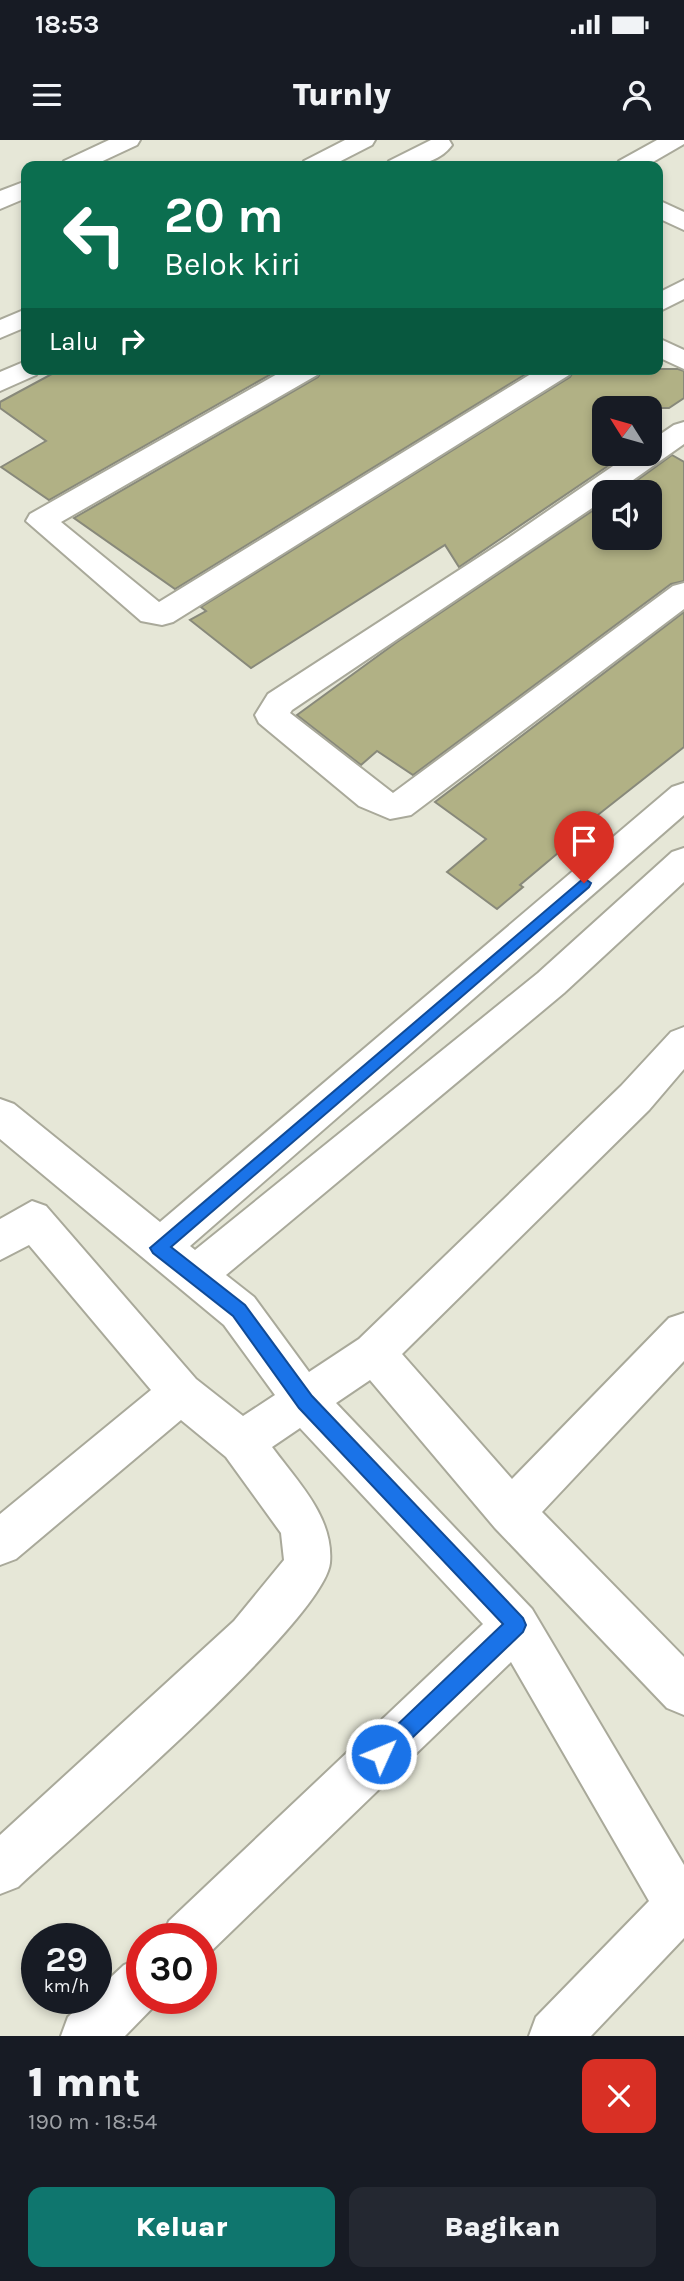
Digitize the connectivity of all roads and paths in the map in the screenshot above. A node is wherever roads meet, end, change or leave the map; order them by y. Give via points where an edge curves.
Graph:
1 (128, 140) edge
2 (363, 140) edge
3 (675, 140) edge
4 (440, 145) dead end
5 (339, 153) edge
6 (84, 161) edge
7 (323, 161) edge
8 (408, 161) edge
9 (637, 161) edge
10 (21, 190) edge
11 (0, 201) edge
12 (663, 211) edge
13 (684, 222) edge
14 (684, 288) edge
15 (663, 301) edge
16 (21, 320) edge
17 (0, 330) edge
18 (663, 349) edge
19 (684, 361) edge
20 (21, 372) edge
21 (297, 375) edge
22 (549, 375) edge
23 (0, 383) edge
24 (684, 431) edge
25 (684, 593) edge
26 (684, 796) edge
27 (684, 861) edge
28 (524, 936) junction
29 (492, 961) junction
30 (568, 968) junction
31 (534, 998) junction
32 (684, 1043) edge
33 (0, 1116) edge
34 (0, 1242) edge
35 (159, 1248) junction
36 (195, 1275) junction
37 (684, 1332) edge
38 (374, 1353) junction
39 (181, 1393) junction
40 (305, 1402) junction
41 (242, 1442) junction
42 (510, 1512) junction
43 (0, 1543) edge
44 (516, 1625) junction
45 (684, 1691) edge
46 (0, 1868) edge
47 (682, 1903) edge
48 (204, 1923) edge
49 (126, 1998) edge
50 (87, 2036) edge
51 (555, 2036) edge

1 - 6 street
2 - 5 street
3 - 9 street
4 - 8 street
5 - 7 street
10 - 11 street
12 - 13 street
14 - 15 street
16 - 17 street
18 - 19 street
20 - 23 street
21 - 22 street via 41,522 152,613 162,614
24 - 25 street via 280,702 271,715 371,797 398,806
26 - 28 street
27 - 30 street
28 - 29 street
28 - 30 street
29 - 31 street
29 - 35 street
30 - 31 street
31 - 36 street
32 - 38 street via 635,1098
33 - 35 street
34 - 39 street via 32,1219
35 - 36 street
36 - 40 street via 239,1311
37 - 42 street
38 - 40 street
38 - 42 street
39 - 41 street
39 - 43 street
40 - 41 street
40 - 44 street
41 - 46 street via 303,1526 307,1564 291,1591 251,1638
42 - 45 street
44 - 47 street
44 - 48 street
47 - 51 street
49 - 50 street

